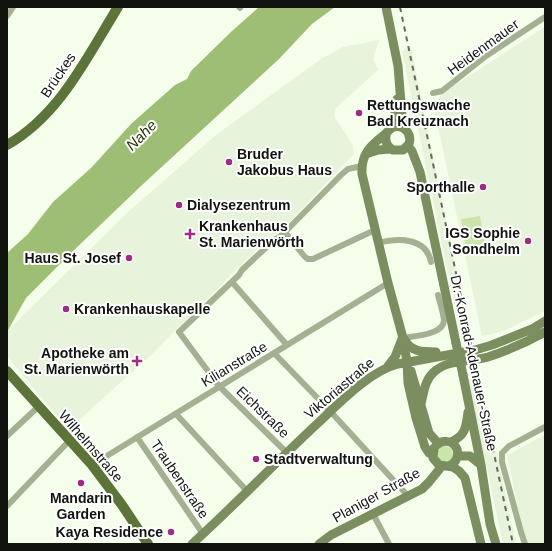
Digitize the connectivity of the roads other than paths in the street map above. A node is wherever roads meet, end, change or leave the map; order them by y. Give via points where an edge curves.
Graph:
1 (13, 7) edge
2 (118, 7) edge
3 (386, 7) edge
4 (7, 16) edge
5 (545, 17) edge
6 (399, 79) junction
7 (433, 93) dead end
8 (403, 128) junction
9 (390, 130) junction
10 (7, 145) edge
11 (390, 149) junction
12 (404, 149) junction
13 (364, 155) junction
14 (362, 166) junction
15 (375, 230) junction
16 (285, 232) junction
17 (378, 243) junction
18 (431, 262) dead end
19 (232, 282) junction
20 (388, 283) junction
21 (438, 295) dead end
22 (545, 322) edge
23 (545, 332) edge
24 (403, 338) junction
25 (287, 345) junction
26 (274, 353) junction
27 (460, 353) junction
28 (407, 362) junction
29 (388, 366) junction
30 (7, 371) edge
31 (219, 386) junction
32 (421, 404) junction
33 (469, 404) junction
34 (39, 406) junction
35 (330, 411) junction
36 (176, 414) junction
37 (545, 427) edge
38 (7, 436) edge
39 (137, 437) junction
40 (69, 441) junction
41 (451, 442) junction
42 (438, 443) junction
43 (286, 452) junction
44 (433, 455) junction
45 (458, 457) junction
46 (92, 465) junction
47 (446, 466) junction
48 (482, 470) junction
49 (247, 491) junction
50 (408, 496) junction
51 (472, 504) junction
52 (7, 506) edge
53 (372, 514) junction
54 (202, 534) junction
55 (148, 544) edge
56 (192, 544) edge
57 (319, 544) edge
58 (389, 544) edge
59 (481, 544) edge
60 (496, 544) edge
61 (525, 544) edge

1 - 4 street
2 - 10 main road, Brückes via 55,105 31,128
3 - 6 street
5 - 7 street, Heidenmauer via 486,56 442,91
6 - 8 street
6 - 9 street
8 - 9 street via 398,126
8 - 12 street via 410,136 410,141
9 - 11 street via 386,136 386,143
9 - 13 street
11 - 12 street
11 - 13 street
12 - 33 street, Dr.-Konrad-Adenauer-Straße, bridge via 412,151 420,172
13 - 14 street
14 - 15 street
14 - 16 street via 348,169
15 - 16 street via 313,259 305,257
15 - 17 street
16 - 19 street
17 - 18 street via 408,240 424,248 429,253
17 - 20 street
19 - 25 street
19 - 31 street, Eichstraße via 179,332
20 - 24 street
20 - 25 street, Kilianstraße
21 - 24 street via 443,325 432,333
22 - 27 street via 492,345
23 - 32 street via 509,350 478,360 450,363 439,368 427,381
24 - 27 street via 417,351
24 - 28 street
24 - 29 street
25 - 26 street, Kilianstraße
26 - 31 street, Kilianstraße
26 - 35 street
27 - 28 street, Viktoriastraße
28 - 29 street, Viktoriastraße
28 - 32 street
28 - 44 street via 408,383 420,432 425,447
29 - 35 street, Viktoriastraße
30 - 34 main road, Wilhelmstraße
31 - 36 street, Kilianstraße
31 - 43 street, Eichstraße
32 - 42 street via 429,433
33 - 41 street via 464,431 459,438
33 - 48 street, Dr.-Konrad-Adenauer-Straße
34 - 38 street
34 - 40 main road, Wilhelmstraße
35 - 43 street, Viktoriastraße
35 - 50 street
36 - 39 street, Kilianstraße
36 - 49 street
37 - 61 street via 509,446 502,453 502,462
39 - 46 street, Kilianstraße
39 - 54 street, Traubenstraße
40 - 46 main road, Wilhelmstraße
40 - 52 street
41 - 42 street
41 - 45 street via 456,446
42 - 44 street
43 - 49 street, Viktoriastraße
44 - 47 street via 437,463
45 - 47 street via 454,463
45 - 48 street, Dr.-Konrad-Adenauer-Straße via 470,456
45 - 51 street via 470,480
46 - 55 main road, Wilhelmstraße
47 - 50 street, Planiger Straße via 426,486
47 - 51 street via 459,471 465,478
48 - 60 street, Dr.-Konrad-Adenauer-Straße
49 - 54 street, Viktoriastraße
50 - 53 street, Planiger Straße
51 - 59 street
53 - 57 street, Planiger Straße
53 - 58 street
54 - 56 street, Viktoriastraße

